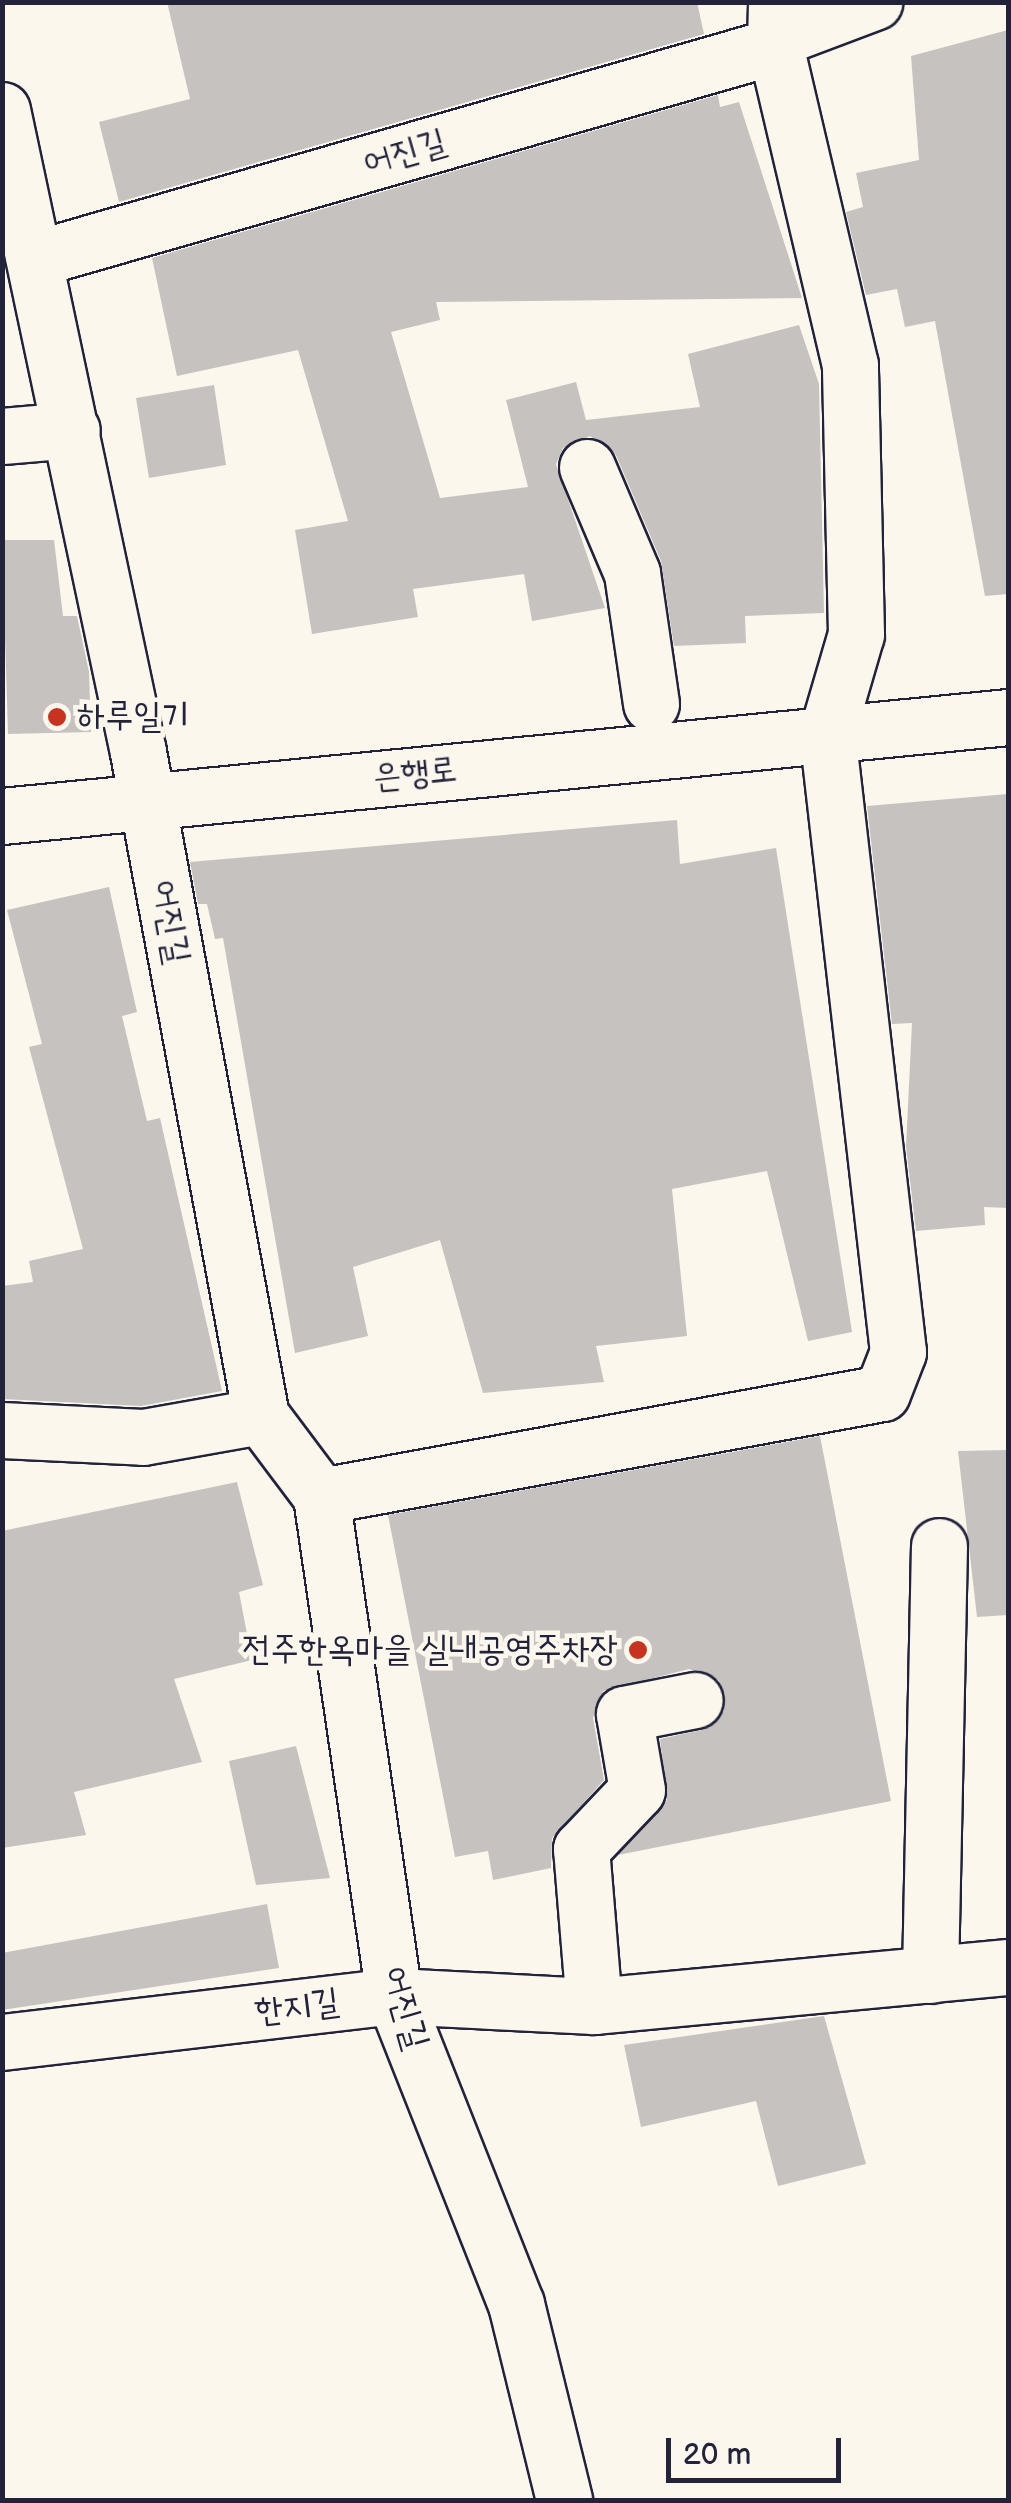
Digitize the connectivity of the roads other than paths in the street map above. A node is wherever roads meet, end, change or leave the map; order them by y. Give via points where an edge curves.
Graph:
1 (874, 2) edge
2 (776, 29) edge
3 (2, 110) edge
4 (10, 178) edge
5 (34, 260) junction
6 (72, 430) junction
7 (2, 436) edge
8 (587, 467) dead end
9 (652, 704) dead end
10 (1008, 717) edge
11 (827, 733) junction
12 (148, 801) junction
13 (2, 816) edge
14 (260, 1416) junction
15 (2, 1430) edge
16 (321, 1496) junction
17 (940, 1546) dead end
18 (695, 1700) dead end
19 (1008, 1967) edge
20 (930, 1974) junction
21 (394, 1996) junction
22 (594, 2006) junction
23 (2, 2042) edge
24 (564, 2500) edge

1 - 2 street, 어진길
2 - 5 street, 어진길
2 - 11 street via 850,365 856,634
3 - 4 street, 어진길
4 - 5 street, 어진길
5 - 6 street, 어진길
6 - 7 street
6 - 12 street, 어진길
8 - 9 street via 632,574
10 - 11 street, 은행로
11 - 12 street, 은행로
11 - 16 street via 898,1352 882,1392
12 - 13 street, 은행로
12 - 14 street, 어진길
14 - 15 street via 143,1437
14 - 16 street, 어진길
16 - 21 street, 어진길
17 - 20 street
18 - 22 street via 624,1714 637,1790 581,1848
19 - 20 street, 한지길
20 - 22 street, 한지길
21 - 22 street, 한지길
21 - 23 street, 한지길
21 - 24 street, 어진길 via 516,2304

